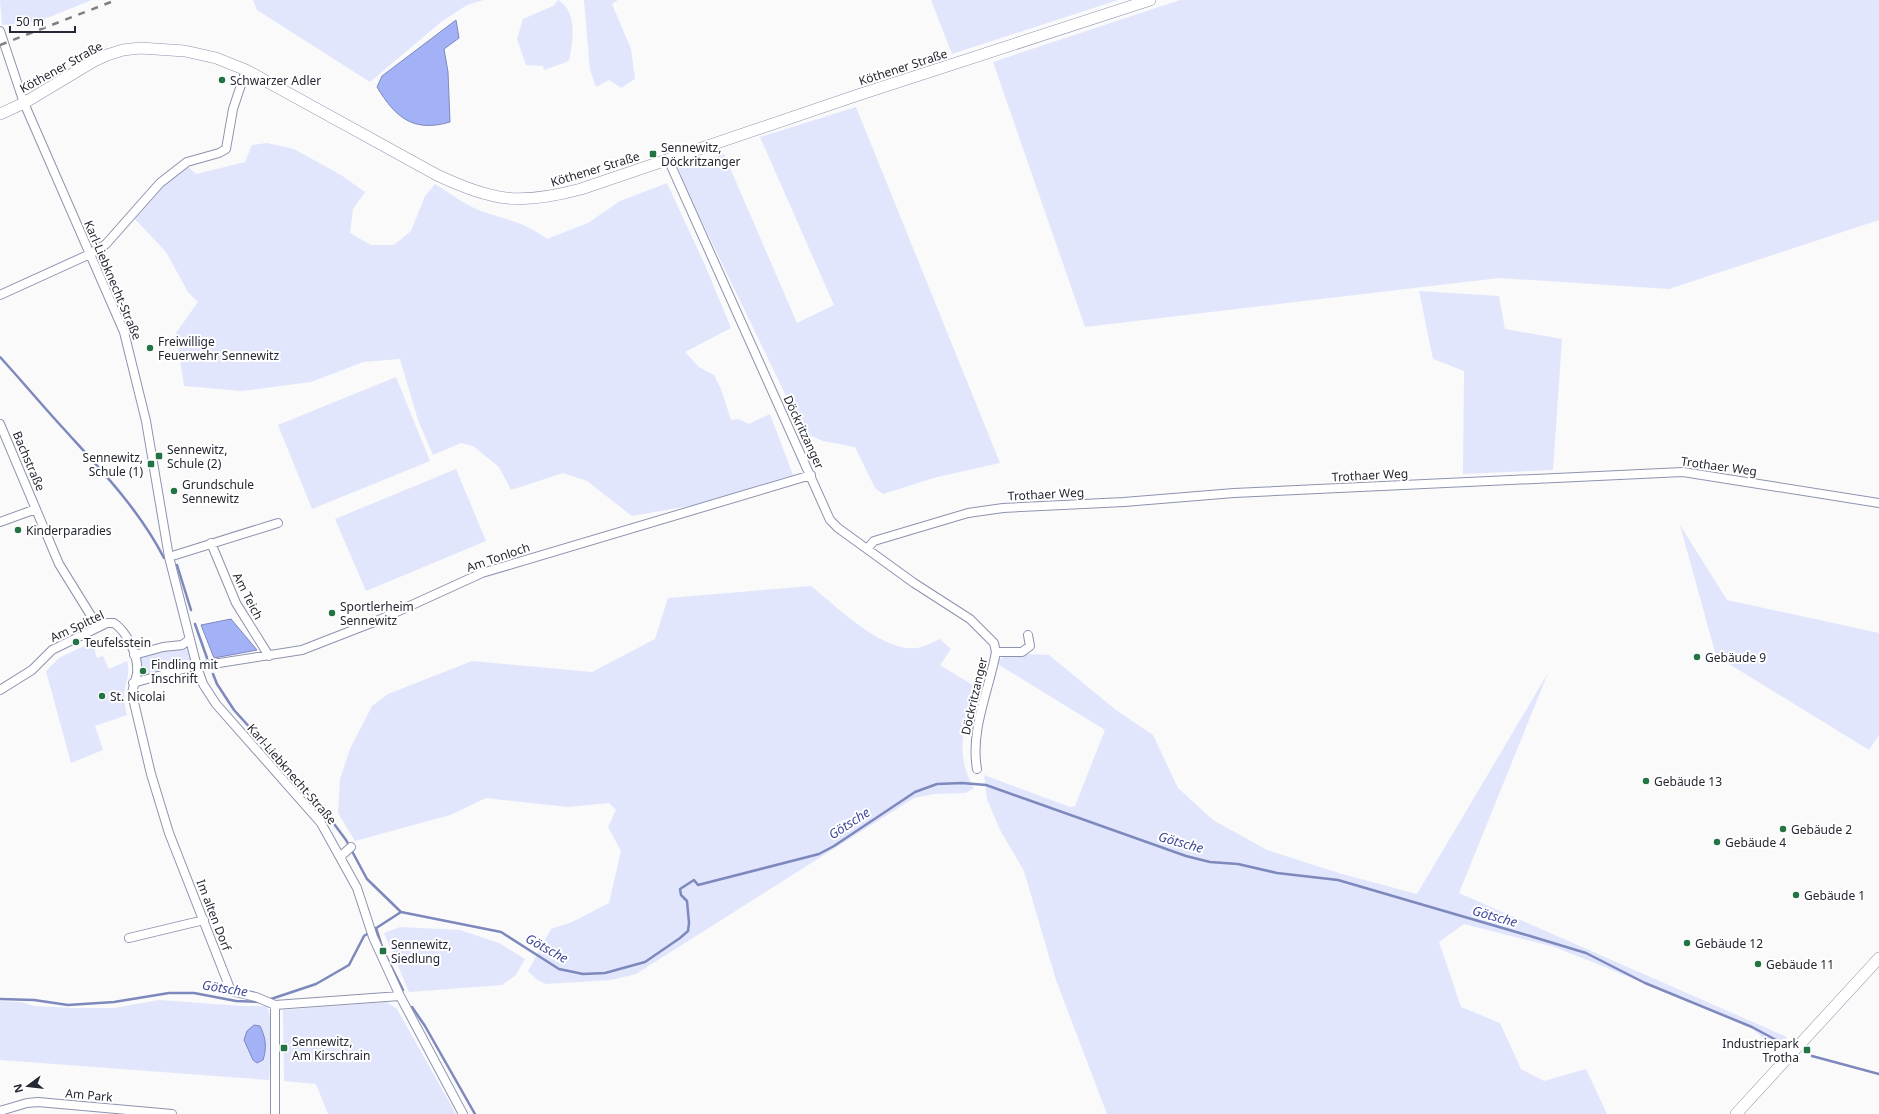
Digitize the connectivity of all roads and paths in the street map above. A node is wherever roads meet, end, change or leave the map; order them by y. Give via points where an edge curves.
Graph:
1 (1150, 0) edge
2 (0, 32) edge
3 (246, 70) junction
4 (24, 102) junction
5 (0, 114) edge
6 (668, 159) junction
7 (90, 254) junction
8 (0, 295) edge
9 (0, 424) edge
10 (4, 443) edge
11 (811, 475) junction
12 (1879, 503) edge
13 (36, 509) junction
14 (0, 522) edge
15 (278, 523) dead end
16 (211, 543) junction
17 (867, 548) junction
18 (169, 557) junction
19 (98, 627) junction
20 (1028, 635) dead end
21 (189, 640) junction
22 (996, 652) junction
23 (134, 655) junction
24 (269, 656) junction
25 (196, 667) junction
26 (133, 683) junction
27 (0, 690) edge
28 (977, 768) dead end
29 (352, 847) dead end
30 (342, 854) junction
31 (204, 920) junction
32 (129, 938) dead end
33 (1879, 958) edge
34 (400, 996) junction
35 (275, 1005) junction
36 (2, 1109) edge
37 (172, 1114) edge
38 (275, 1114) edge
39 (463, 1114) edge
40 (1736, 1114) edge

1 - 6 main road, Köthener Straße
2 - 4 street, Karl-Liebknecht-Straße
3 - 4 main road, Köthener Straße via 202,54 140,48 107,55
3 - 6 main road, Köthener Straße via 437,175 462,187 493,196 527,200 550,197
3 - 7 street via 233,110 226,149 187,162 160,183 106,244
4 - 5 main road, Köthener Straße
4 - 7 street, Karl-Liebknecht-Straße
6 - 11 street, Döckritzanger
7 - 8 street
7 - 18 street, Karl-Liebknecht-Straße via 124,332 137,377
9 - 10 street, Bachstraße
10 - 13 street, Bachstraße
11 - 17 street, Döckritzanger via 830,520
11 - 24 street, Am Tonloch via 482,573 379,620 302,650
12 - 17 street, Trothaer Weg via 1675,472 1234,493 1003,508 968,513 888,537 874,542
13 - 14 street, Bachstraße
13 - 19 street, Bachstraße via 59,564
15 - 16 street
16 - 18 street
16 - 24 street, Am Teich via 236,604
17 - 22 street, Döckritzanger via 914,583 970,619 994,643
18 - 21 street, Karl-Liebknecht-Straße
19 - 23 street, Am Spittel via 114,623 122,628
19 - 27 street, Am Spittel via 52,650 32,670
20 - 22 street, Döckritzanger via 1030,646 1022,652
21 - 23 street via 182,645
21 - 25 street, Karl-Liebknecht-Straße
22 - 28 street, Döckritzanger via 977,731 974,753
23 - 26 street, Am Spittel via 137,674
24 - 25 street, Am Tonloch
25 - 26 street, Am Tonloch
25 - 30 street, Karl-Liebknecht-Straße via 216,704 321,823
26 - 31 street, Im alten Dorf via 132,694 151,774 177,854
29 - 30 street
30 - 34 street, Karl-Liebknecht-Straße via 357,888 373,936
31 - 32 street
31 - 35 street, Im alten Dorf via 231,991
33 - 40 main road
34 - 35 street, Im alten Dorf
34 - 39 street
35 - 38 street
36 - 37 street, Am Park via 38,1102

